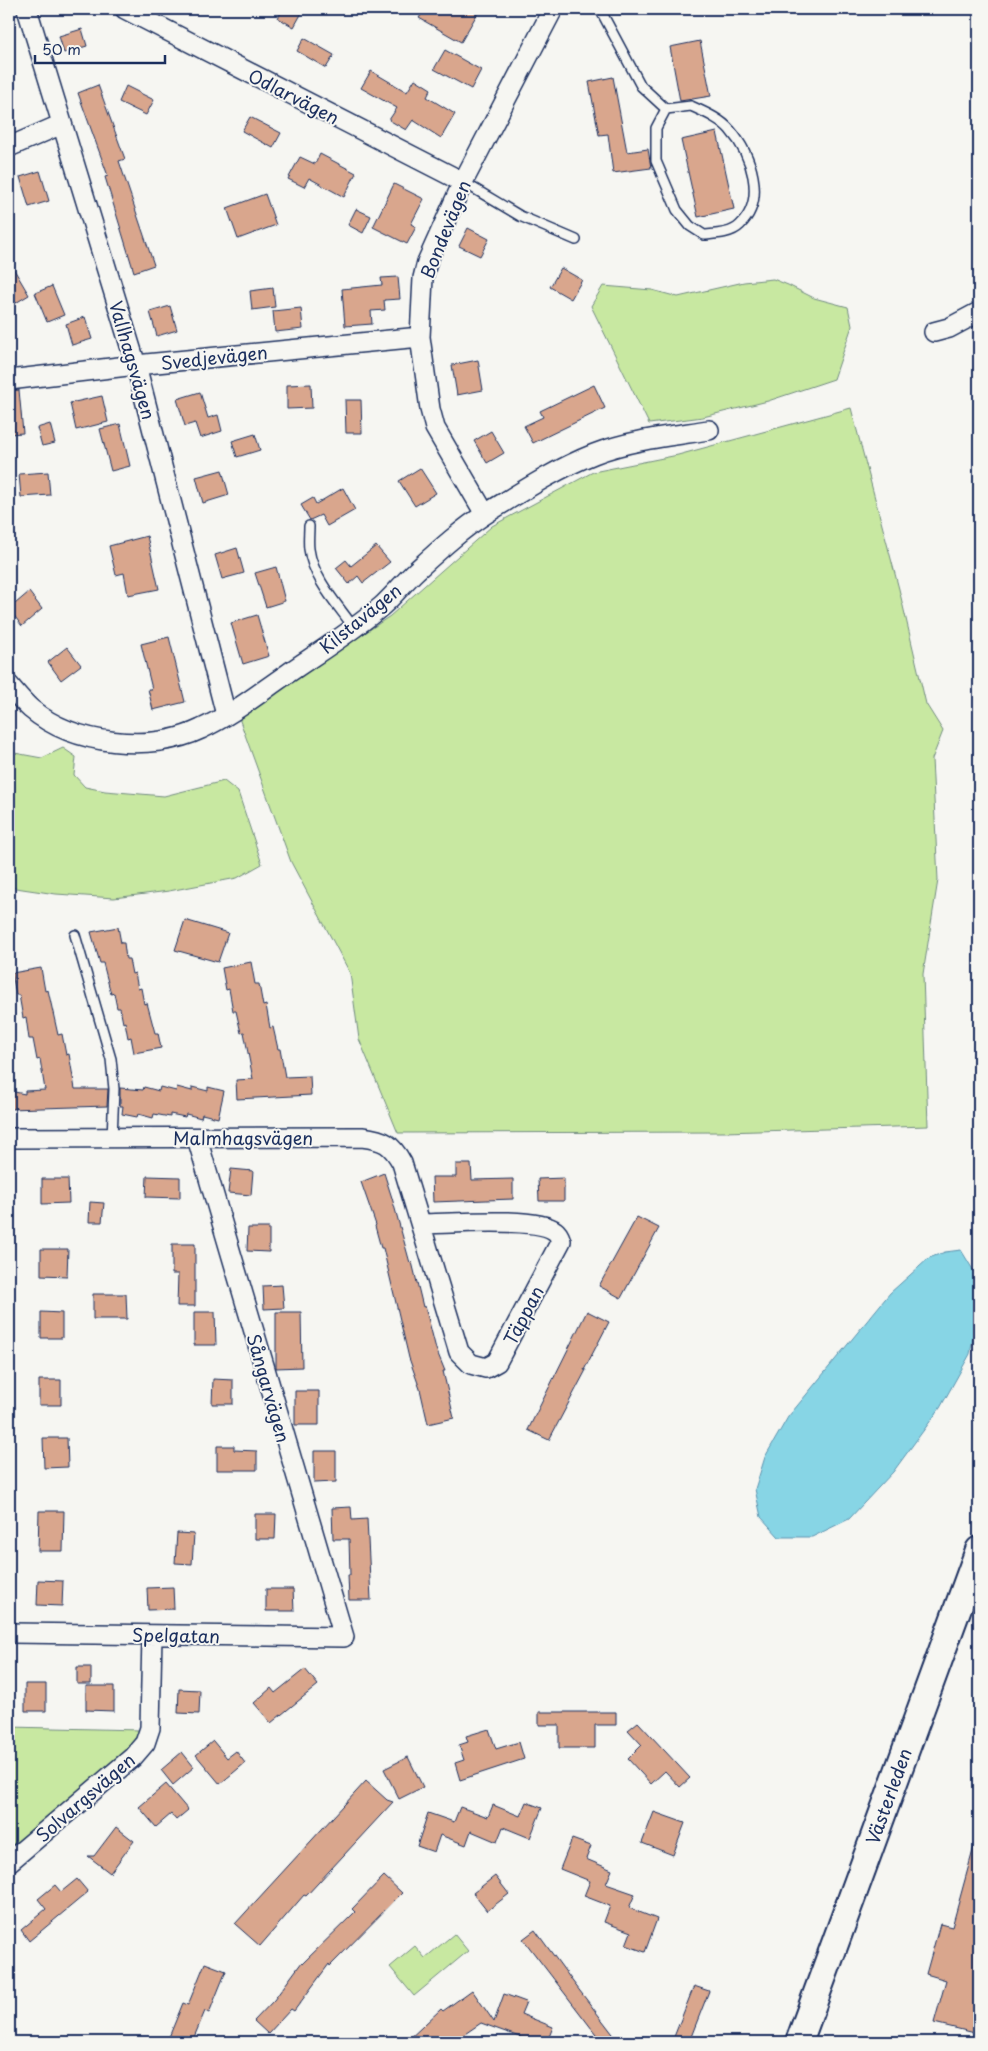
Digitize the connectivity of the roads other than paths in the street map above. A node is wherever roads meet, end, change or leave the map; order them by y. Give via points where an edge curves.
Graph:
1 (27, 9) edge
2 (125, 9) edge
3 (553, 9) edge
4 (602, 13) dead end
5 (666, 109) junction
6 (62, 124) junction
7 (9, 147) edge
8 (463, 182) junction
9 (576, 240) dead end
10 (979, 312) edge
11 (934, 332) dead end
12 (420, 337) junction
13 (136, 365) junction
14 (9, 380) edge
15 (709, 430) dead end
16 (485, 514) junction
17 (309, 526) dead end
18 (354, 628) junction
19 (9, 685) edge
20 (226, 715) junction
21 (76, 935) dead end
22 (9, 1138) edge
23 (112, 1138) junction
24 (197, 1138) junction
25 (421, 1224) junction
26 (978, 1555) edge
27 (9, 1633) edge
28 (152, 1635) junction
29 (344, 1637) joint
30 (9, 1862) edge
31 (799, 2042) edge

1 - 6 street, Vallhagsvägen
2 - 8 street, Odlarvägen
3 - 8 street, Bondevägen
4 - 5 lane via 641,86
5 - 5 lane via 656,128 656,161 677,210 690,226 704,235 726,232 740,225 753,204 754,178 730,129 691,106
6 - 7 street
6 - 13 street, Vallhagsvägen
8 - 9 lane via 520,216
8 - 12 street, Bondevägen via 425,270
10 - 11 street via 950,328
12 - 13 street, Svedjevägen
12 - 16 street, Bondevägen via 435,428
13 - 14 street, Svedjevägen
13 - 20 street, Vallhagsvägen
15 - 16 street, Kilstavägen via 646,440 595,454 568,465
16 - 18 street, Kilstavägen
17 - 18 lane via 309,550 314,565 325,588
18 - 20 street, Kilstavägen
19 - 20 street, Kilstavägen via 32,709 56,724 116,743 176,738 201,730
21 - 23 lane via 111,1059 114,1089
22 - 23 street, Malmhagsvägen
23 - 24 street, Malmhagsvägen
24 - 25 street, Malmhagsvägen via 362,1137 380,1140 394,1149 402,1163
24 - 29 street, Sångarvägen
25 - 25 street, Täppan via 459,1352 471,1364 486,1368 497,1362 561,1241 556,1232 544,1226 522,1223
26 - 31 street, Västerleden
27 - 28 street, Spelgatan
28 - 29 street, Spelgatan
28 - 30 street, Solvargsvägen via 150,1728 145,1743 133,1758

